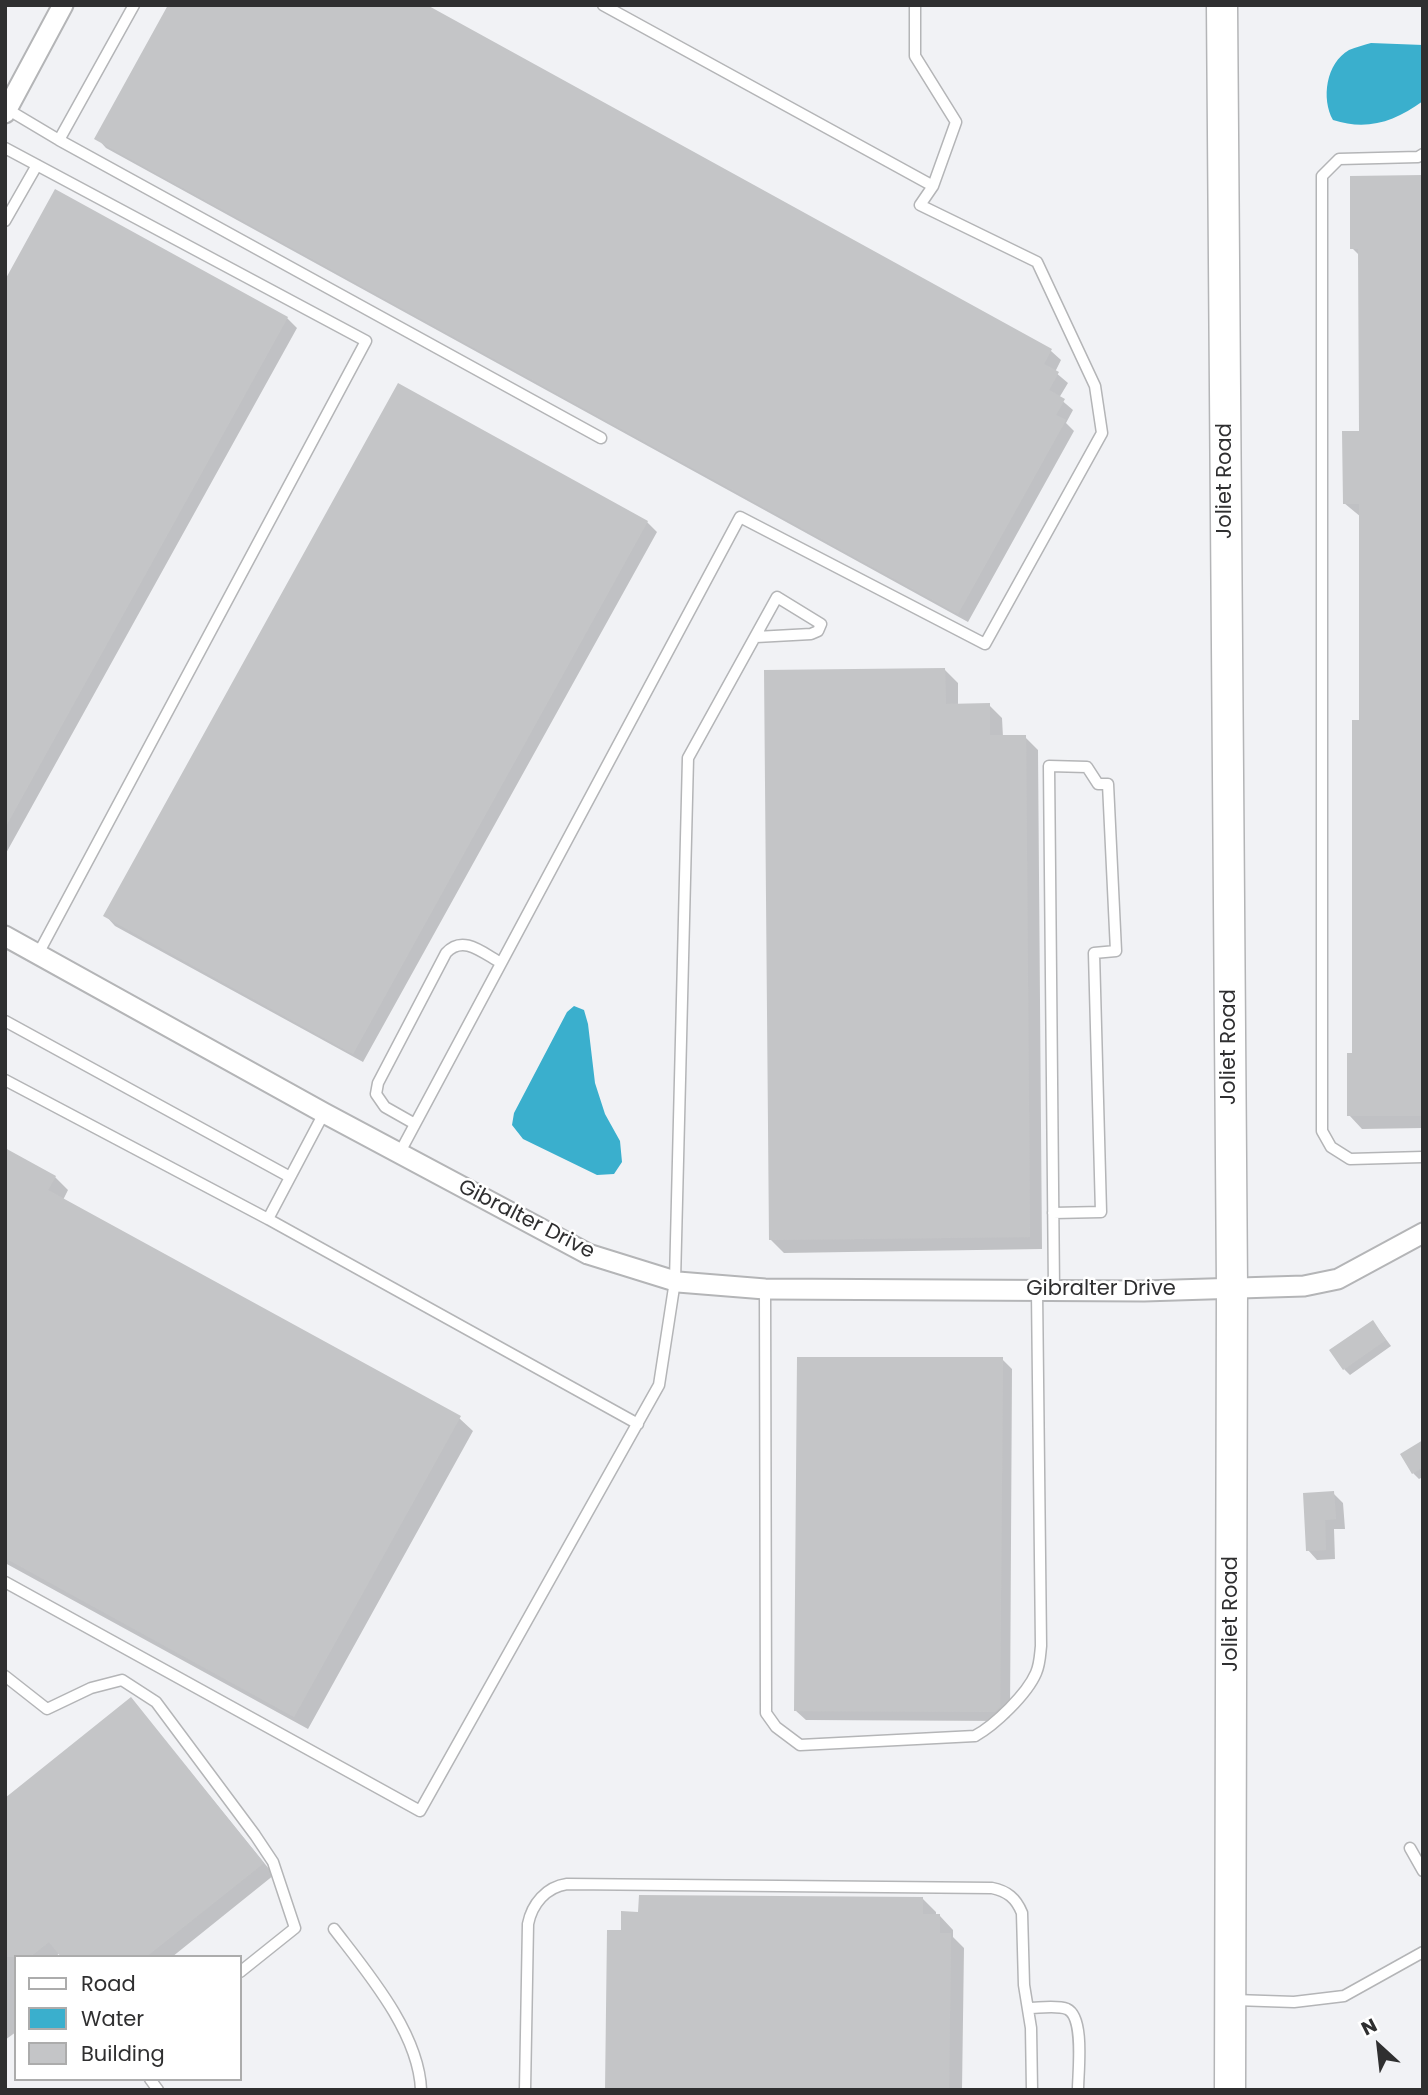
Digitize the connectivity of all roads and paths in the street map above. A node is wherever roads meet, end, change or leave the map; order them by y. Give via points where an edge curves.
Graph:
1 (62, 5) edge
2 (134, 5) edge
3 (603, 5) edge
4 (915, 5) edge
5 (1222, 5) edge
6 (6, 111) edge
7 (59, 139) junction
8 (5, 148) edge
9 (1423, 153) edge
10 (37, 165) junction
11 (933, 186) junction
12 (5, 222) edge
13 (601, 438) dead end
14 (756, 637) junction
15 (5, 936) edge
16 (38, 954) junction
17 (501, 963) junction
18 (5, 1021) edge
19 (5, 1080) edge
20 (324, 1113) junction
21 (415, 1124) junction
22 (399, 1154) junction
23 (1423, 1157) edge
24 (290, 1177) junction
25 (1053, 1213) junction
26 (268, 1219) junction
27 (1423, 1233) edge
28 (675, 1281) junction
29 (1232, 1287) junction
30 (765, 1289) junction
31 (1046, 1290) junction
32 (638, 1424) junction
33 (5, 1582) edge
34 (5, 1676) edge
35 (1410, 1848) dead end
36 (1423, 1871) edge
37 (334, 1928) dead end
38 (1423, 1952) edge
39 (242, 1970) edge
40 (1231, 2000) junction
41 (1028, 2008) junction
42 (421, 2090) edge
43 (525, 2090) edge
44 (1032, 2090) edge
45 (1078, 2090) edge
46 (1230, 2090) edge

1 - 6 street
2 - 7 lane
3 - 11 lane
4 - 11 lane via 915,56 956,122
5 - 29 main road, Joliet Road
6 - 7 lane
7 - 13 lane
8 - 10 lane
9 - 23 lane via 1339,159 1322,176 1322,1131 1331,1147 1350,1158
10 - 12 lane
10 - 16 lane via 366,341
11 - 17 lane via 920,205 1037,262 1095,386 1102,433 985,644 740,517
14 - 14 lane via 777,597 821,624 811,634
14 - 28 lane via 688,758
15 - 16 street, Gibralter Drive
16 - 20 street, Gibralter Drive
17 - 21 lane
17 - 21 lane via 467,943 446,953 376,1094 385,1107
18 - 24 lane
19 - 26 lane
20 - 22 street, Gibralter Drive
20 - 24 lane
21 - 22 lane
22 - 28 street, Gibralter Drive via 588,1254
24 - 26 lane
25 - 25 lane via 1049,766 1087,767 1098,784 1108,785 1116,951 1094,953 1101,1212
25 - 31 lane
26 - 32 lane
27 - 29 street, Gibralter Drive via 1338,1279 1304,1286
28 - 30 street, Gibralter Drive
28 - 32 lane via 659,1385
29 - 31 street, Gibralter Drive
29 - 40 main road, Joliet Road
30 - 31 street, Gibralter Drive
30 - 31 lane via 766,1713 800,1745 975,1736 987,1730 1035,1676 1041,1646
32 - 33 lane via 420,1811
34 - 39 lane via 47,1709 122,1680 156,1702 273,1862 295,1928
35 - 36 lane
37 - 42 lane via 409,2041
38 - 40 lane via 1344,1996 1294,2002
40 - 46 main road, Joliet Road
41 - 43 lane via 1022,1913 1003,1891 559,1885 538,1901 528,1924
41 - 44 lane
41 - 45 lane via 1065,2008 1076,2017

